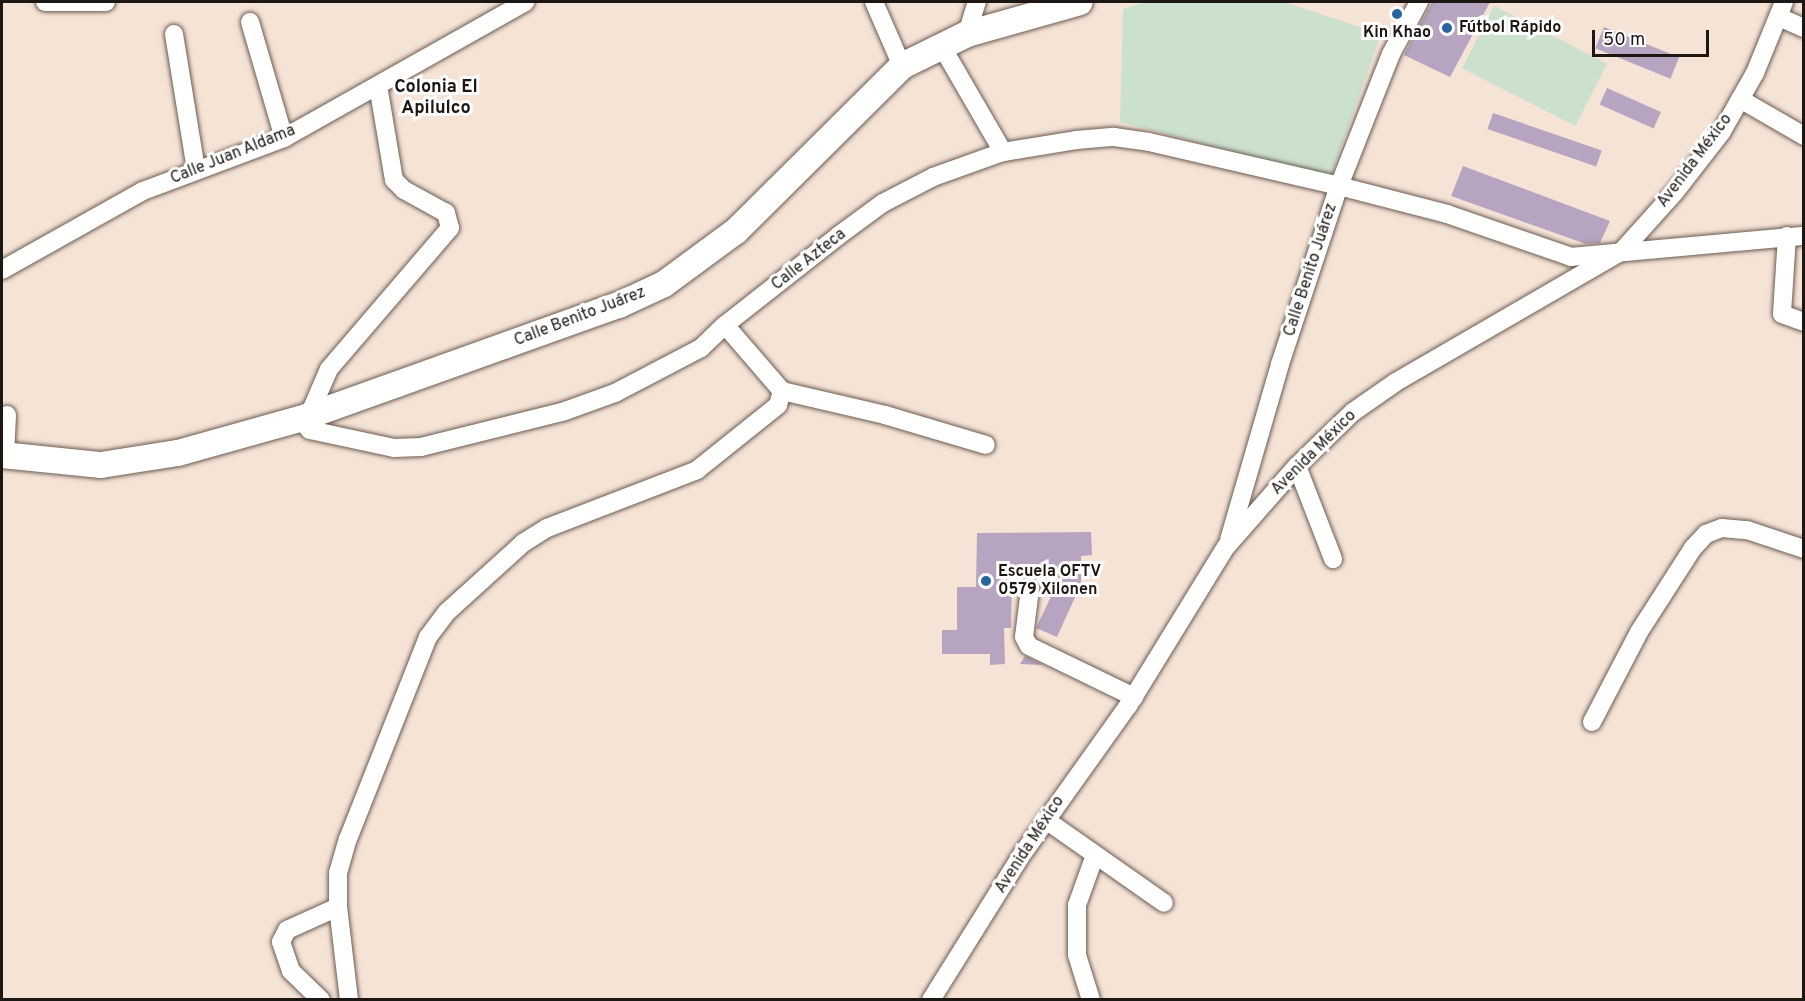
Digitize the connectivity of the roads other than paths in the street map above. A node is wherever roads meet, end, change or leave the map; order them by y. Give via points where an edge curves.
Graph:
1 (45, 2) edge
2 (106, 2) edge
3 (525, 2) edge
4 (874, 2) edge
5 (977, 2) edge
6 (1080, 2) edge
7 (1419, 2) edge
8 (1782, 9) edge
9 (250, 22) dead end
10 (1803, 28) edge
11 (174, 34) dead end
12 (967, 34) junction
13 (941, 45) junction
14 (902, 66) junction
15 (378, 85) junction
16 (1740, 99) junction
17 (1803, 136) edge
18 (284, 138) junction
19 (1003, 152) junction
20 (196, 170) junction
21 (1339, 186) junction
22 (1795, 236) edge
23 (1622, 251) junction
24 (2, 270) edge
25 (1803, 322) edge
26 (725, 325) junction
27 (782, 391) junction
28 (7, 415) dead end
29 (304, 417) junction
30 (986, 445) dead end
31 (3, 455) edge
32 (1297, 466) junction
33 (1226, 548) junction
34 (1803, 549) edge
35 (1332, 559) dead end
36 (1029, 589) dead end
37 (1134, 697) junction
38 (1592, 723) dead end
39 (1046, 820) junction
40 (1095, 855) junction
41 (1164, 903) dead end
42 (338, 907) junction
43 (321, 999) edge
44 (349, 999) edge
45 (931, 999) edge
46 (1091, 999) edge

1 - 2 street
3 - 15 street, Calle Juan Aldama
4 - 14 street
5 - 12 street
6 - 12 main road, Calle Benito Juárez
7 - 21 street, Calle Benito Juárez via 1391,54
8 - 10 street
8 - 16 street, Avenida México
9 - 18 street
11 - 20 street
12 - 13 main road, Calle Benito Juárez
13 - 14 main road, Calle Benito Juárez
13 - 19 street
14 - 29 main road, Calle Benito Juárez via 736,231 664,284 570,324
15 - 18 street, Calle Juan Aldama
15 - 29 street via 394,180 404,190 446,213 450,228 328,369
16 - 17 street
16 - 23 street, Avenida México via 1721,133 1676,192
18 - 20 street, Calle Juan Aldama
19 - 21 street, Calle Azteca via 1114,137 1149,141
19 - 26 street, Calle Azteca via 933,177 883,203
20 - 24 street, Calle Juan Aldama via 143,190
21 - 23 street, Calle Azteca via 1447,214 1571,257 1590,258
21 - 33 street, Calle Benito Juárez via 1280,364
22 - 23 street, Calle Azteca
22 - 25 street via 1782,314
23 - 32 street, Avenida México via 1396,382 1353,412
26 - 27 street
26 - 29 street, Calle Azteca via 701,348 615,393 565,411 421,447 394,448 339,438 310,430
27 - 30 street via 885,415
27 - 42 street via 778,405 706,464 678,479 546,528 499,562 447,612 415,663 348,840 338,873
28 - 31 street
29 - 31 main road, Calle Benito Juárez via 140,461 101,465
32 - 33 street, Avenida México
32 - 35 street
33 - 37 street, Avenida México
34 - 38 street via 1747,530 1722,528 1706,534 1639,632
36 - 37 street via 1024,636 1029,646
37 - 39 street, Avenida México
39 - 40 street
39 - 45 street, Avenida México
40 - 41 street
40 - 46 street via 1077,905 1077,955
42 - 43 street via 287,930 281,942 291,971
42 - 44 street

